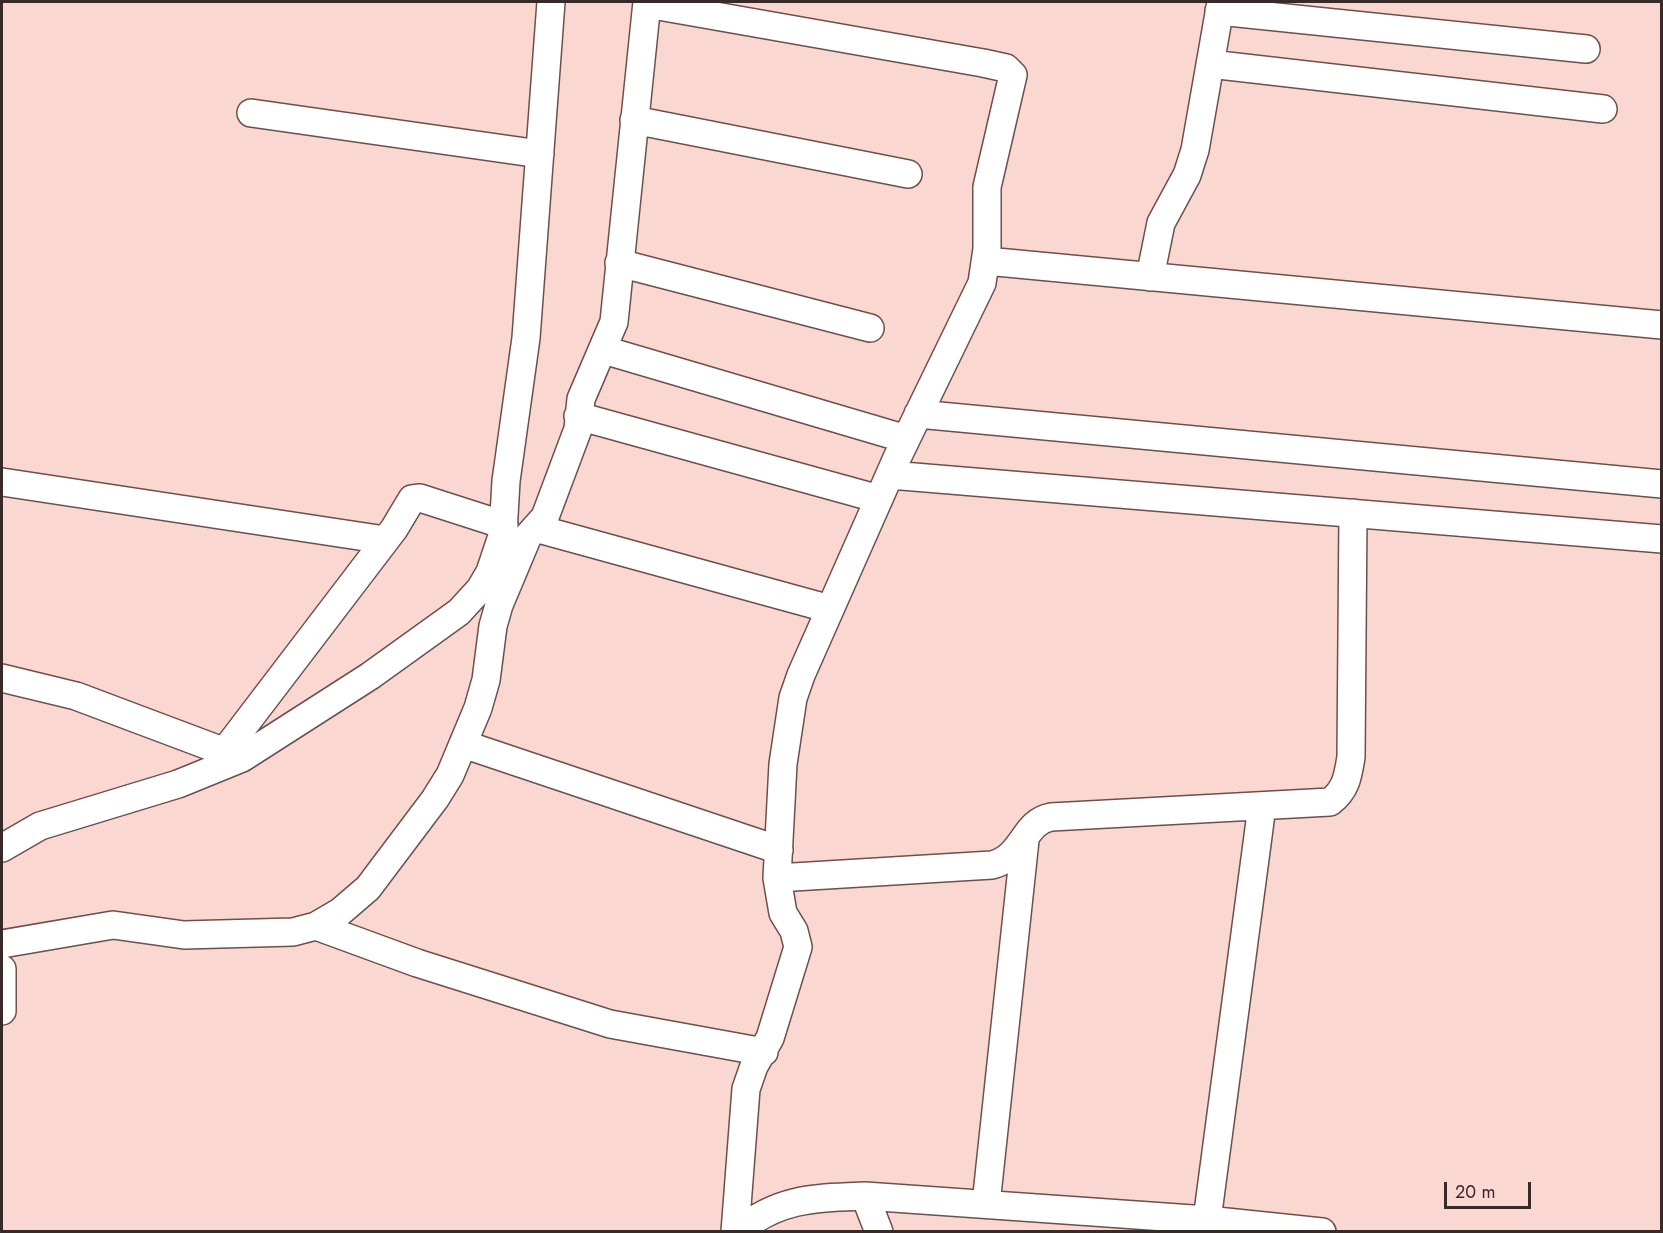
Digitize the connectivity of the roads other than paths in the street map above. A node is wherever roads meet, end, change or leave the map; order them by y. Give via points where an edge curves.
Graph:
1 (551, 2) edge
2 (647, 3) edge
3 (1220, 6) edge
4 (1586, 49) dead end
5 (1210, 64) junction
6 (1603, 109) dead end
7 (251, 113) dead end
8 (634, 120) junction
9 (540, 154) junction
10 (908, 174) dead end
11 (986, 261) junction
12 (619, 263) junction
13 (1150, 277) junction
14 (1662, 325) edge
15 (870, 328) dead end
16 (604, 350) junction
17 (918, 414) junction
18 (578, 417) junction
19 (906, 439) junction
20 (2, 482) edge
21 (1662, 484) edge
22 (884, 487) junction
23 (1353, 513) junction
24 (504, 525) junction
25 (535, 528) junction
26 (1662, 539) edge
27 (385, 540) junction
28 (500, 576) junction
29 (830, 609) junction
30 (2, 678) edge
31 (463, 744) junction
32 (233, 755) junction
33 (1262, 806) junction
34 (1025, 840) junction
35 (2, 848) edge
36 (779, 850) junction
37 (777, 878) junction
38 (316, 927) junction
39 (2, 944) edge
40 (2, 969) edge
41 (2, 1011) edge
42 (764, 1052) junction
43 (865, 1196) junction
44 (986, 1204) junction
45 (1207, 1220) junction
46 (736, 1232) edge
47 (879, 1232) edge
48 (1322, 1232) edge

1 - 9 street
2 - 8 street
2 - 11 street via 1010,70 1013,81 987,187
3 - 4 street
3 - 5 street
5 - 6 street
5 - 13 street via 1187,175 1161,223
7 - 9 street
8 - 10 street
8 - 12 street
9 - 24 street via 526,338 504,491
11 - 13 street
11 - 17 street via 975,300
12 - 15 street
12 - 16 street via 615,312
13 - 14 street
16 - 18 street via 581,399
16 - 19 street
17 - 19 street
17 - 21 street
18 - 22 street
18 - 25 street via 578,429 545,517
19 - 22 street
20 - 27 street
22 - 23 street
22 - 29 street
23 - 26 street
23 - 33 street via 1354,673 1348,779 1341,794 1330,802
24 - 27 street via 415,498 407,503
24 - 28 street
25 - 28 street
25 - 29 street
27 - 32 street
28 - 31 street via 486,680
28 - 32 street via 459,612 370,676
29 - 36 street via 793,699 783,764
30 - 32 street via 76,696
31 - 36 street
31 - 38 street via 435,799 368,888
32 - 35 street via 178,784 40,826
33 - 34 street via 1051,817 1035,823
33 - 45 street
34 - 37 street via 1012,855 992,865
34 - 44 street
36 - 37 street
37 - 42 street via 783,913 798,946
38 - 39 street via 293,933 184,935 113,925
38 - 42 street via 610,1024
40 - 41 street
42 - 46 street via 746,1089
43 - 44 street
43 - 46 street via 781,1205 753,1218
43 - 47 street
44 - 45 street
45 - 48 street

